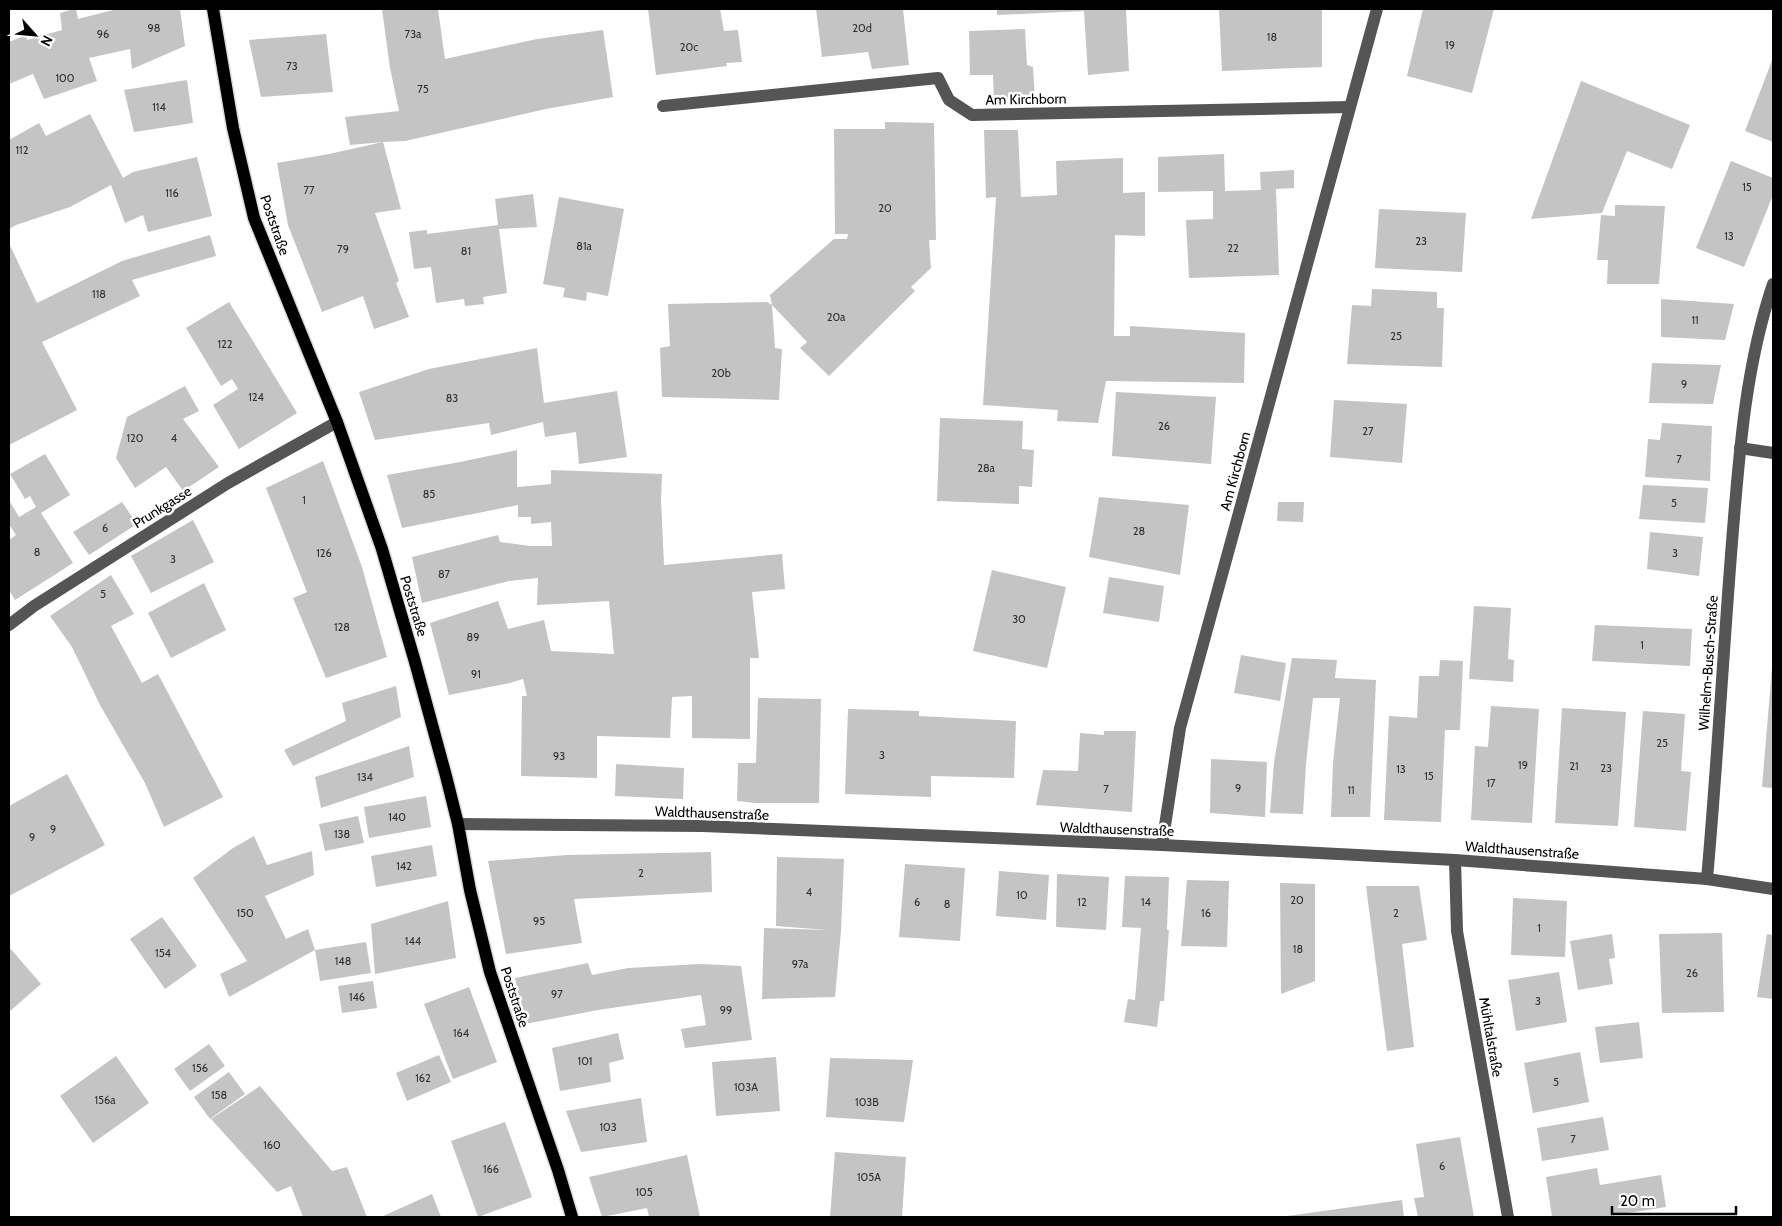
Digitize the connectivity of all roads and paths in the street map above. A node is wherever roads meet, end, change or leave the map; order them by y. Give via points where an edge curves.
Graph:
1 (213, 9) edge
2 (1377, 9) edge
3 (663, 106) dead end
4 (1349, 106) junction
5 (1773, 284) edge
6 (337, 422) junction
7 (1740, 448) junction
8 (1773, 453) edge
9 (9, 625) edge
10 (458, 824) junction
11 (1162, 845) junction
12 (1455, 860) junction
13 (1708, 879) junction
14 (1773, 889) edge
15 (572, 1217) edge
16 (1508, 1217) edge

1 - 6 main road, Poststraße via 233,128 254,218
2 - 4 street, Am Kirchborn
3 - 4 street, Am Kirchborn via 938,78 949,100 972,115
4 - 11 street, Am Kirchborn via 1180,728
5 - 7 street, Wilhelm-Busch-Straße via 1756,348
6 - 9 street, Prunkgasse via 228,482
6 - 10 main road, Poststraße via 382,549
7 - 8 street
7 - 13 street, Wilhelm-Busch-Straße
10 - 11 street, Waldthausenstraße via 703,826
10 - 15 main road, Poststraße via 490,972
11 - 12 street, Waldthausenstraße
12 - 13 street, Waldthausenstraße
12 - 16 street, Mühltalstraße via 1457,931
13 - 14 street, Waldthausenstraße

